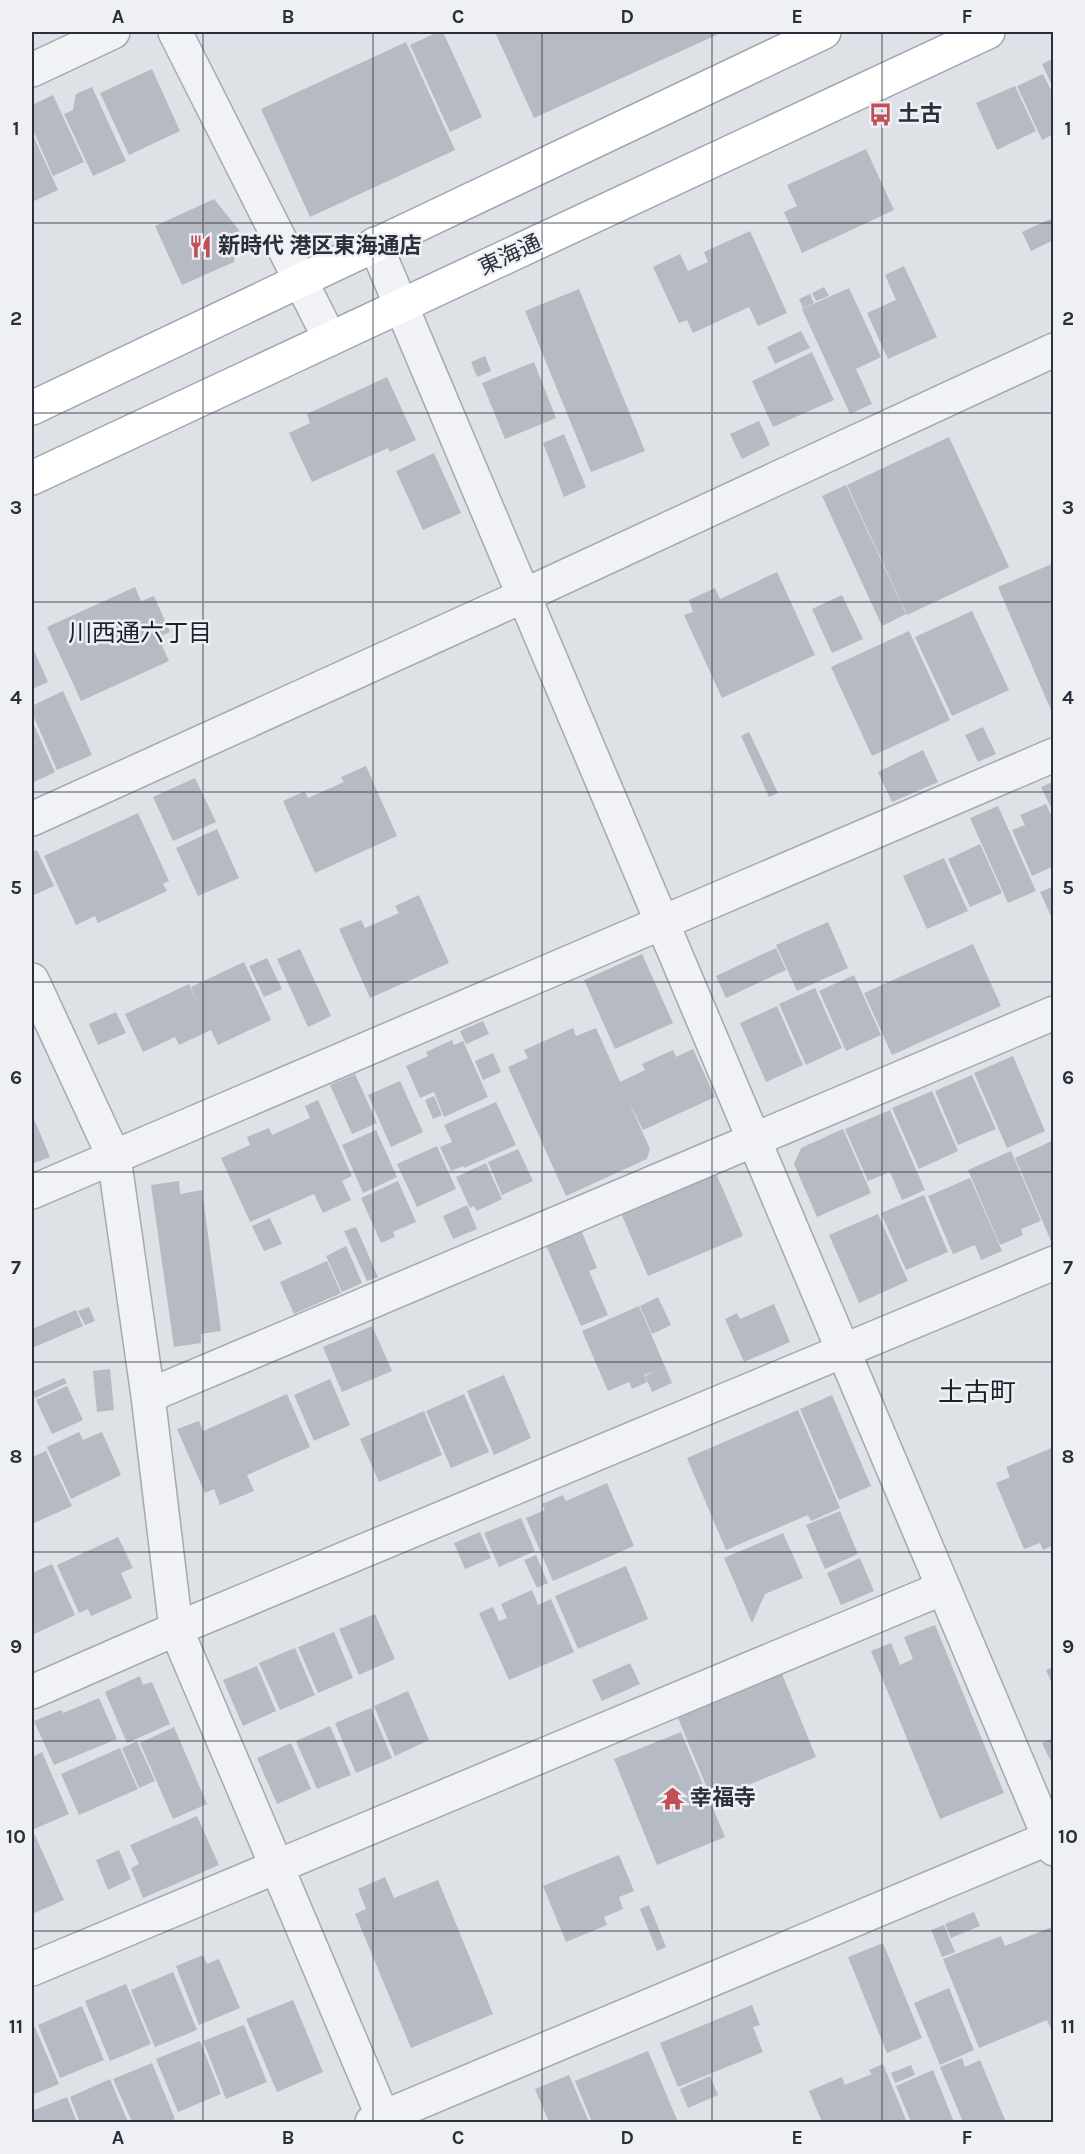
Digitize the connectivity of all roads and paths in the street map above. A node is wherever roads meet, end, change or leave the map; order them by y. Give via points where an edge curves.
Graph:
1 (113, 32) edge
2 (175, 32) edge
3 (824, 32) edge
4 (988, 32) edge
5 (32, 70) edge
6 (375, 244) junction
7 (300, 280) junction
8 (401, 306) junction
9 (330, 339) junction
10 (1053, 350) edge
11 (32, 408) edge
12 (32, 478) edge
13 (523, 596) junction
14 (1053, 755) edge
15 (32, 819) edge
16 (661, 921) junction
17 (32, 980) edge
18 (1053, 1013) edge
19 (753, 1140) junction
20 (114, 1157) junction
21 (32, 1192) edge
22 (1053, 1263) edge
23 (842, 1351) junction
24 (148, 1396) junction
25 (943, 1588) junction
26 (176, 1629) junction
27 (32, 1692) edge
28 (1052, 1841) edge
29 (276, 1866) junction
30 (32, 1969) edge
31 (380, 2121) edge

1 - 5 street
2 - 7 street
3 - 6 main road
4 - 8 main road, 東海通
6 - 7 main road
6 - 8 street
7 - 9 street
7 - 11 main road
8 - 9 main road, 東海通
8 - 13 street
9 - 12 main road, 東海通
10 - 13 street
13 - 15 street
13 - 16 street
14 - 16 street
16 - 19 street
16 - 20 street
17 - 20 street
18 - 19 street
19 - 23 street
19 - 24 street
20 - 21 street
20 - 24 street
22 - 23 street
23 - 25 street
23 - 26 street
24 - 26 street
25 - 28 street
25 - 29 street
26 - 27 street
26 - 29 street
28 - 31 street
29 - 30 street
29 - 31 street

